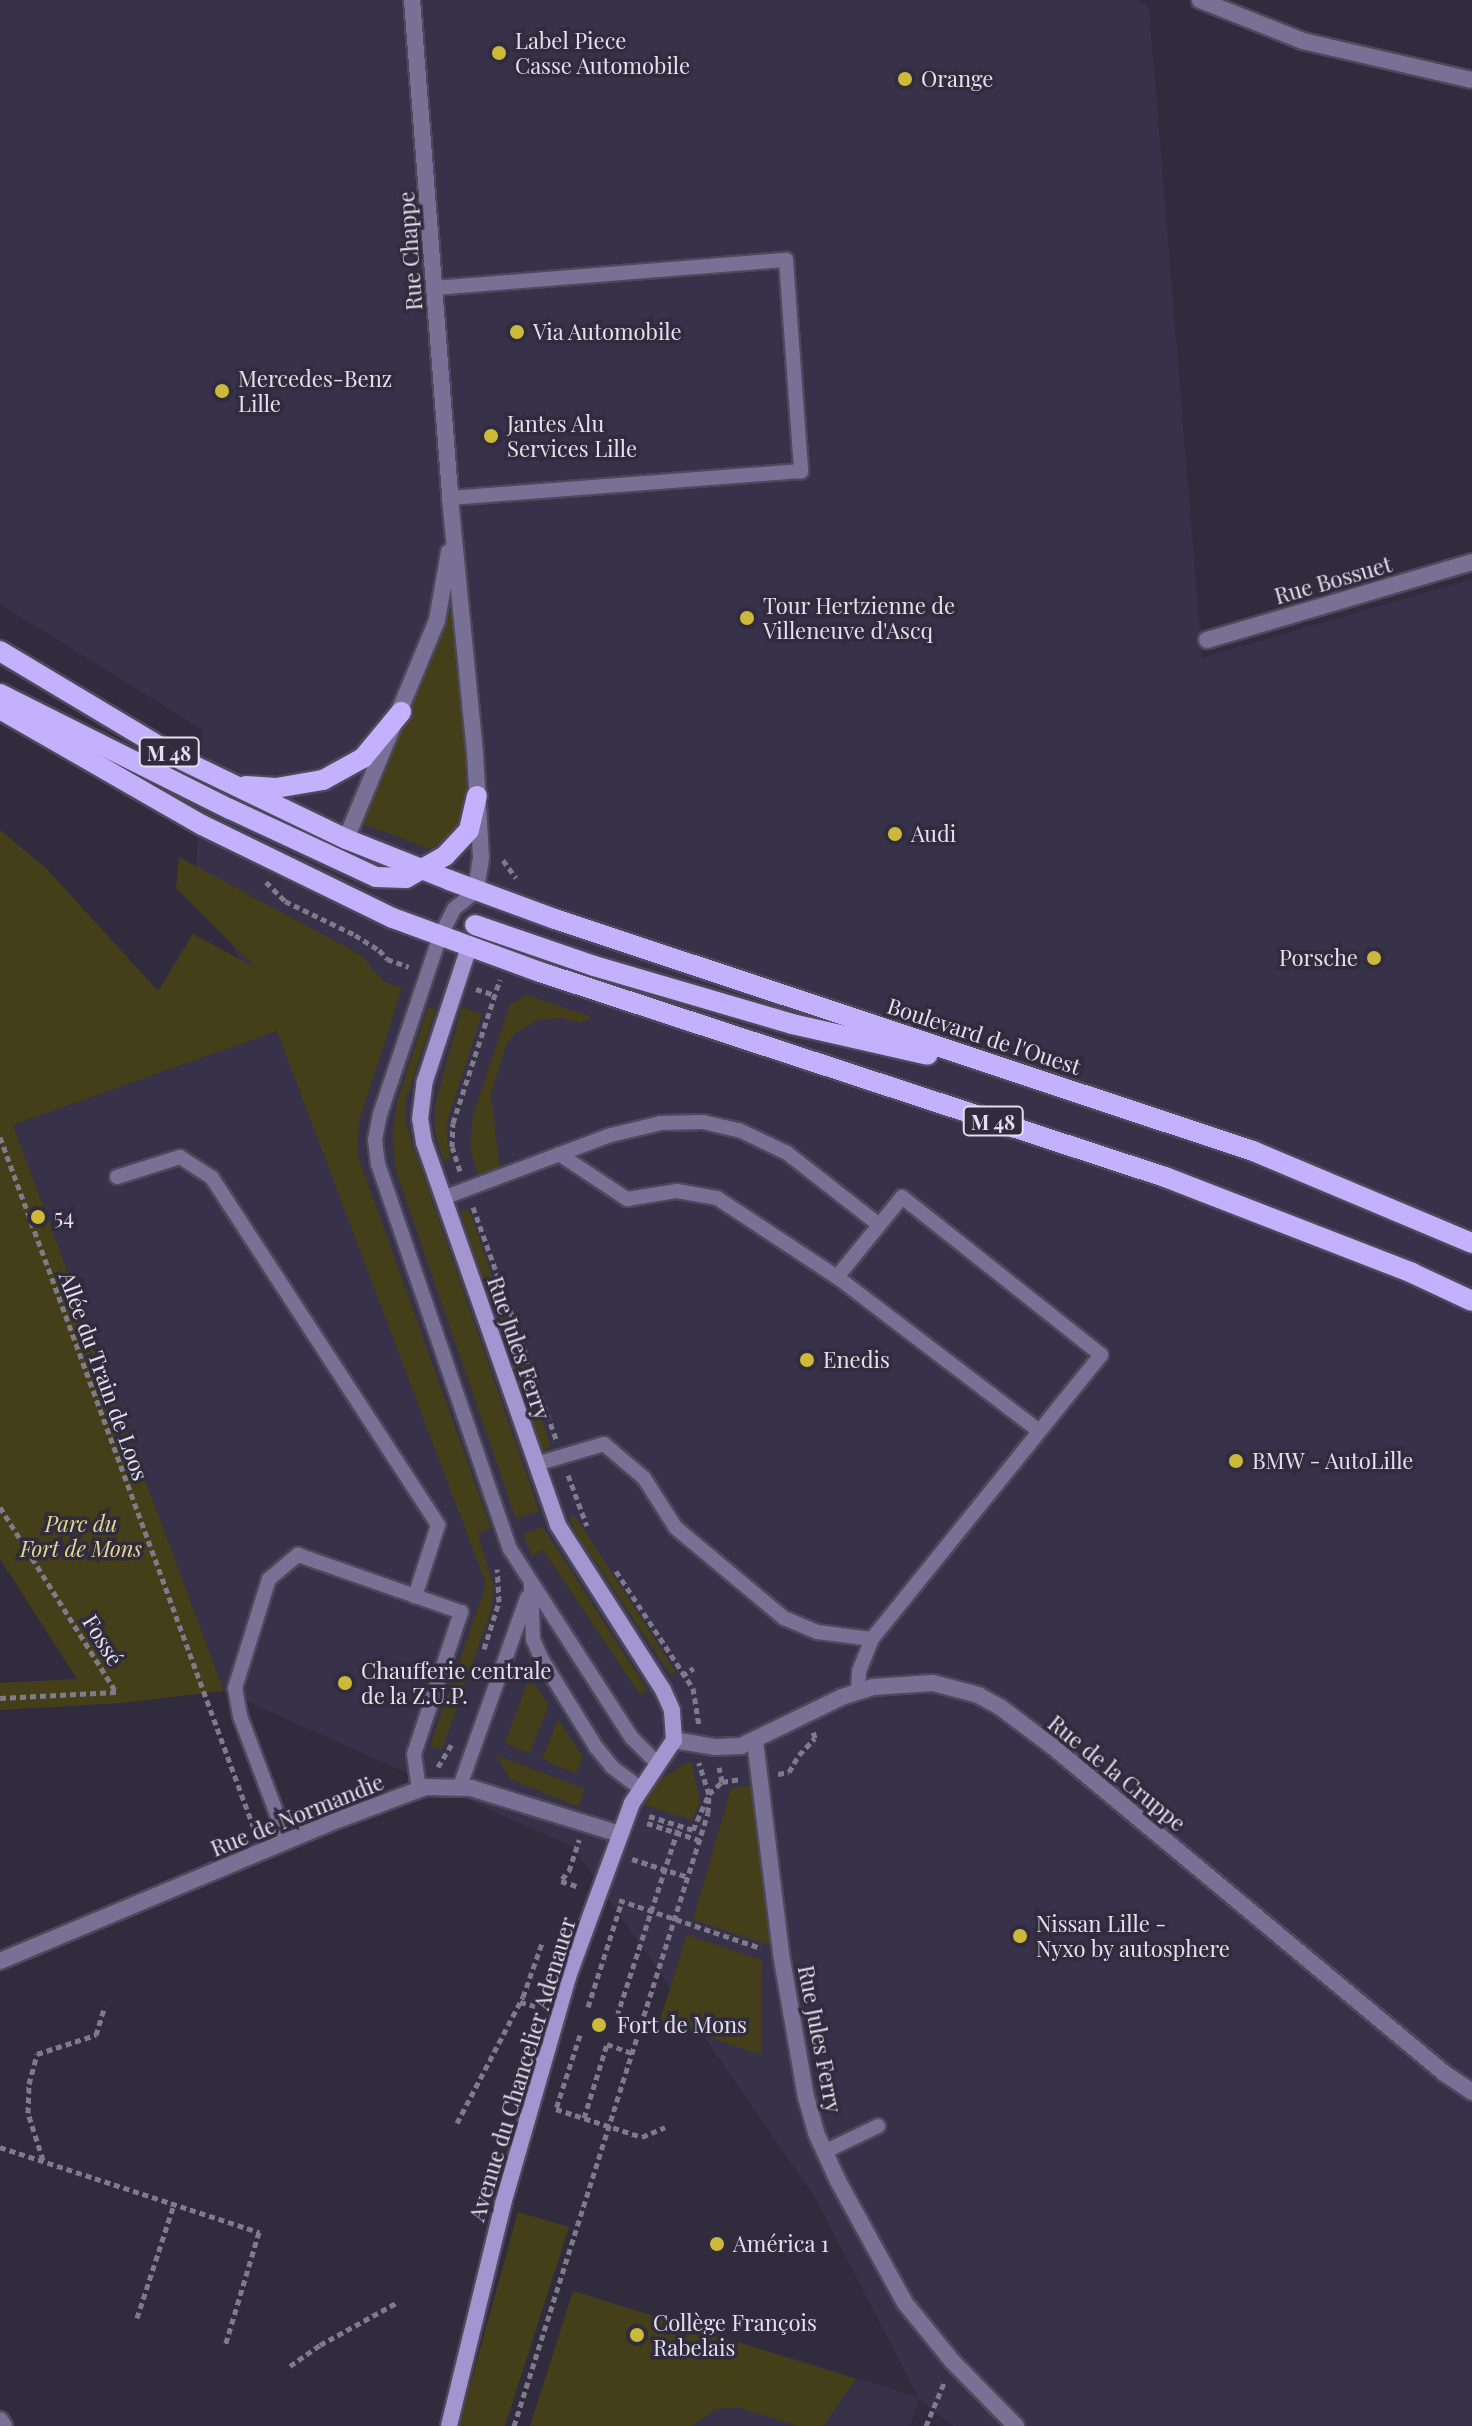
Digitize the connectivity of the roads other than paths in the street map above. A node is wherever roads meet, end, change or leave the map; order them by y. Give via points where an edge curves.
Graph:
1 (412, 0) edge
2 (1200, 0) edge
3 (1472, 80) edge
4 (435, 288) junction
5 (450, 498) junction
6 (1472, 562) edge
7 (1207, 640) dead end
8 (0, 651) edge
9 (0, 694) edge
10 (0, 709) edge
11 (401, 712) junction
12 (234, 785) junction
13 (477, 796) junction
14 (346, 839) junction
15 (340, 861) junction
16 (424, 870) junction
17 (476, 891) junction
18 (339, 893) junction
19 (475, 925) junction
20 (443, 928) junction
21 (469, 947) junction
22 (1032, 1078) junction
23 (559, 1154) junction
24 (117, 1177) dead end
25 (443, 1198) junction
26 (879, 1225) junction
27 (1472, 1243) edge
28 (1412, 1273) junction
29 (837, 1277) junction
30 (1472, 1294) edge
31 (1472, 1301) edge
32 (1039, 1431) junction
33 (536, 1464) junction
34 (531, 1586) junction
35 (415, 1596) junction
36 (872, 1639) junction
37 (858, 1691) junction
38 (674, 1740) junction
39 (755, 1741) junction
40 (657, 1763) junction
41 (460, 1786) junction
42 (422, 1788) junction
43 (640, 1788) junction
44 (620, 1834) junction
45 (287, 1841) junction
46 (0, 1961) edge
47 (1472, 2092) edge
48 (878, 2126) dead end
49 (824, 2152) junction
50 (0, 2420) edge
51 (4, 2426) edge
52 (449, 2426) edge
53 (1016, 2426) edge

1 - 4 street, Rue Chappe
2 - 3 street via 1303,41
4 - 5 street, Rue Chappe
4 - 5 lane via 786,260 801,471
5 - 11 street, Rue Chappe via 444,593
5 - 13 street, Rue Chappe
6 - 7 street, Rue Bossuet
8 - 12 main road, Boulevard de l'Ouest / M 48 via 135,733
9 - 15 main road
10 - 18 main road, M 48 via 107,773
11 - 12 main road via 363,758 323,780 276,788
11 - 14 street, Rue Chappe
12 - 14 main road, Boulevard de l'Ouest / M 48
13 - 16 main road via 474,819 463,839
13 - 17 street, Rue Chappe via 481,858
14 - 15 main road
14 - 16 main road, Boulevard de l'Ouest / M 48
15 - 16 main road via 385,879
15 - 18 main road
16 - 17 main road, Boulevard de l'Ouest / M 48
17 - 19 main road
17 - 20 lane
17 - 22 main road, Boulevard de l'Ouest / M 48
18 - 20 main road, M 48
19 - 20 lane
19 - 21 main road
19 - 22 main road via 792,1024
20 - 21 main road, M 48
20 - 34 lane via 380,1114 376,1153 504,1534
21 - 25 main road, Rue Jules Ferry via 421,1107 424,1143
21 - 28 main road, M 48 via 1165,1177
22 - 27 main road, Boulevard de l'Ouest / M 48 via 1280,1162
23 - 25 lane
23 - 26 lane via 644,1126 683,1121 721,1125 787,1153
23 - 29 lane via 627,1199 677,1191 717,1198
24 - 35 lane via 180,1157 212,1178 438,1525
25 - 33 main road, Rue Jules Ferry
26 - 29 lane
26 - 32 lane via 902,1197 1101,1355
28 - 30 street
28 - 31 main road, M 48
29 - 32 lane
32 - 36 lane
33 - 36 lane via 604,1444 644,1478 676,1528 784,1618 817,1632
33 - 38 main road, Rue Jules Ferry via 575,1556 663,1690 672,1710
34 - 40 lane via 638,1746
34 - 41 lane
34 - 43 lane via 533,1639 541,1658 596,1747
35 - 42 lane via 461,1612 414,1754
35 - 45 lane via 298,1555 269,1579 235,1688 240,1716
36 - 37 lane
37 - 39 street, Rue de la Cruppe
37 - 47 street, Rue de la Cruppe via 933,1683 1000,1707
38 - 39 street, Rue de la Cruppe via 707,1746
38 - 40 main road, Avenue du Chancelier Adenauer
39 - 49 street, Rue Jules Ferry via 781,1954 806,2097
40 - 43 main road, Avenue du Chancelier Adenauer
41 - 42 street, Rue de Normandie
41 - 44 street, Rue de Normandie
42 - 45 street, Rue de Normandie
43 - 44 main road, Avenue du Chancelier Adenauer
44 - 52 main road, Avenue du Chancelier Adenauer via 560,2004 503,2204
45 - 46 street, Rue de Normandie
48 - 49 lane
49 - 53 street, Rue Jules Ferry via 899,2293 953,2362
50 - 51 street

